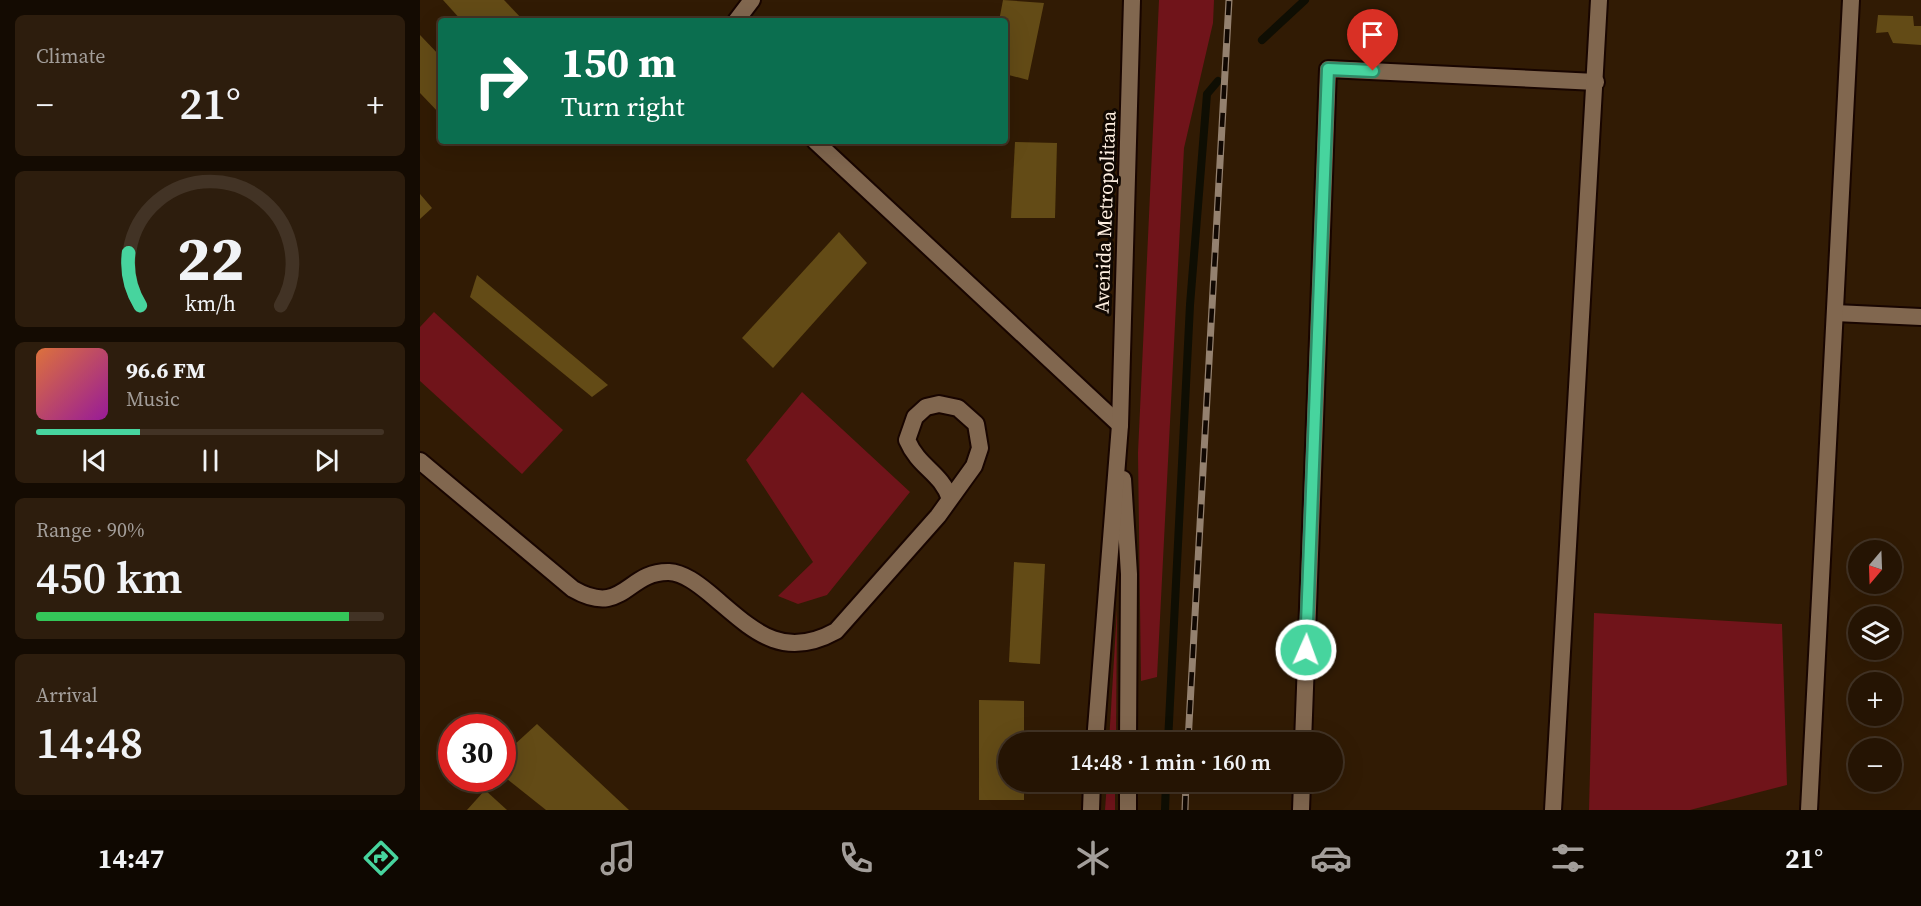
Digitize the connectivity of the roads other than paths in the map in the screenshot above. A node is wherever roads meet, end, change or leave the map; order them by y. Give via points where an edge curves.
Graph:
1 (752, 0) edge
2 (1132, 0) edge
3 (1599, 0) edge
4 (1851, 0) edge
5 (737, 18) edge
6 (1596, 82) junction
7 (818, 144) edge
8 (1835, 313) junction
9 (1921, 317) edge
10 (1120, 425) junction
11 (420, 461) edge
12 (950, 499) junction
13 (1096, 732) edge
14 (1128, 732) edge
15 (1303, 732) edge
16 (1092, 792) edge
17 (1128, 792) edge
18 (1301, 792) edge
19 (1091, 810) edge
20 (1128, 810) edge
21 (1300, 810) edge
22 (1552, 810) edge
23 (1809, 810) edge

1 - 5 street
2 - 10 street, Avenida Metropolitana
3 - 6 street
4 - 8 street
6 - 15 street via 1328,69
6 - 22 street
7 - 10 street
8 - 9 street
8 - 23 street
10 - 13 street, Avenida Metropolitana
10 - 14 street, Avenida Metropolitana via 1129,574
11 - 12 street via 588,598 605,599 621,594 653,574 670,572 689,578 755,631 775,641 798,644 820,640 836,631
12 - 12 street via 974,466 980,448 976,423 958,408 939,404 926,407 915,417 907,440 914,455 944,482
16 - 19 street
17 - 20 street
18 - 21 street

